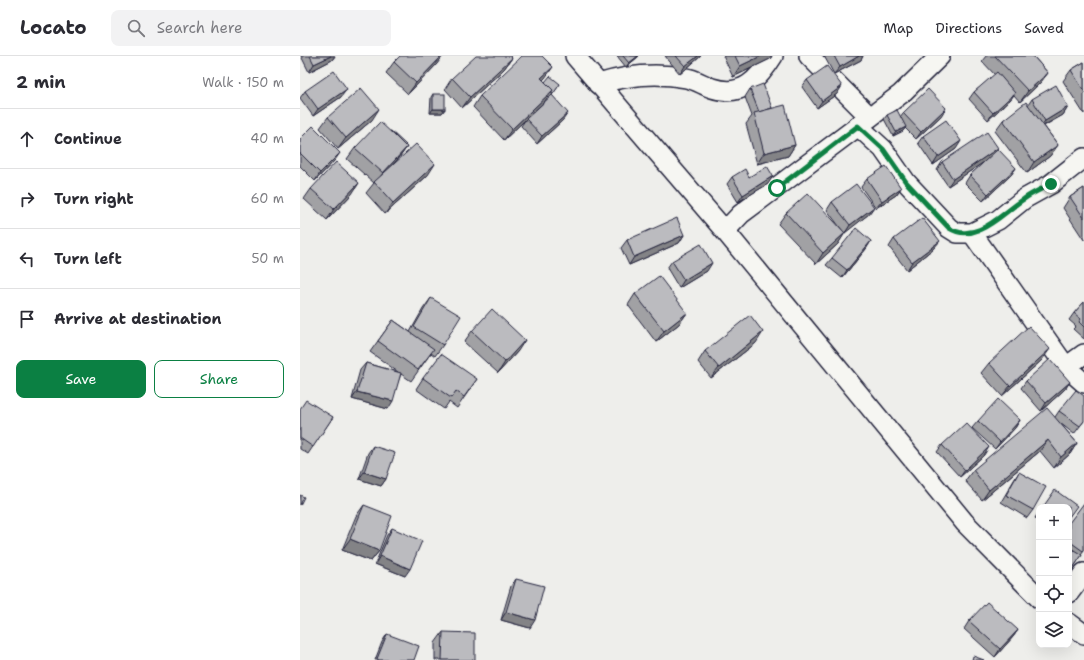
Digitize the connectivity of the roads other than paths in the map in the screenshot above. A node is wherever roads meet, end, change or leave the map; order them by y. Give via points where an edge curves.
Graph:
1 (576, 56) edge
2 (773, 56) edge
3 (810, 56) edge
4 (940, 56) edge
5 (598, 84) junction
6 (864, 122) junction
7 (1084, 158) edge
8 (725, 231) junction
9 (972, 233) junction
10 (1084, 354) edge
11 (1066, 367) junction
12 (1084, 383) edge
13 (1084, 573) edge
14 (1072, 589) edge
15 (1036, 595) edge
16 (1072, 625) edge
17 (1084, 634) edge

1 - 5 street
2 - 5 street via 759,77 743,89 727,93 688,78 665,75 642,74
3 - 6 street
4 - 6 street via 901,94
5 - 8 street
6 - 8 street via 741,214
6 - 9 street via 906,182 949,228 958,233
7 - 9 street via 998,220
8 - 15 street via 964,523
9 - 11 street
10 - 11 street
11 - 12 street
13 - 14 street
16 - 17 street

